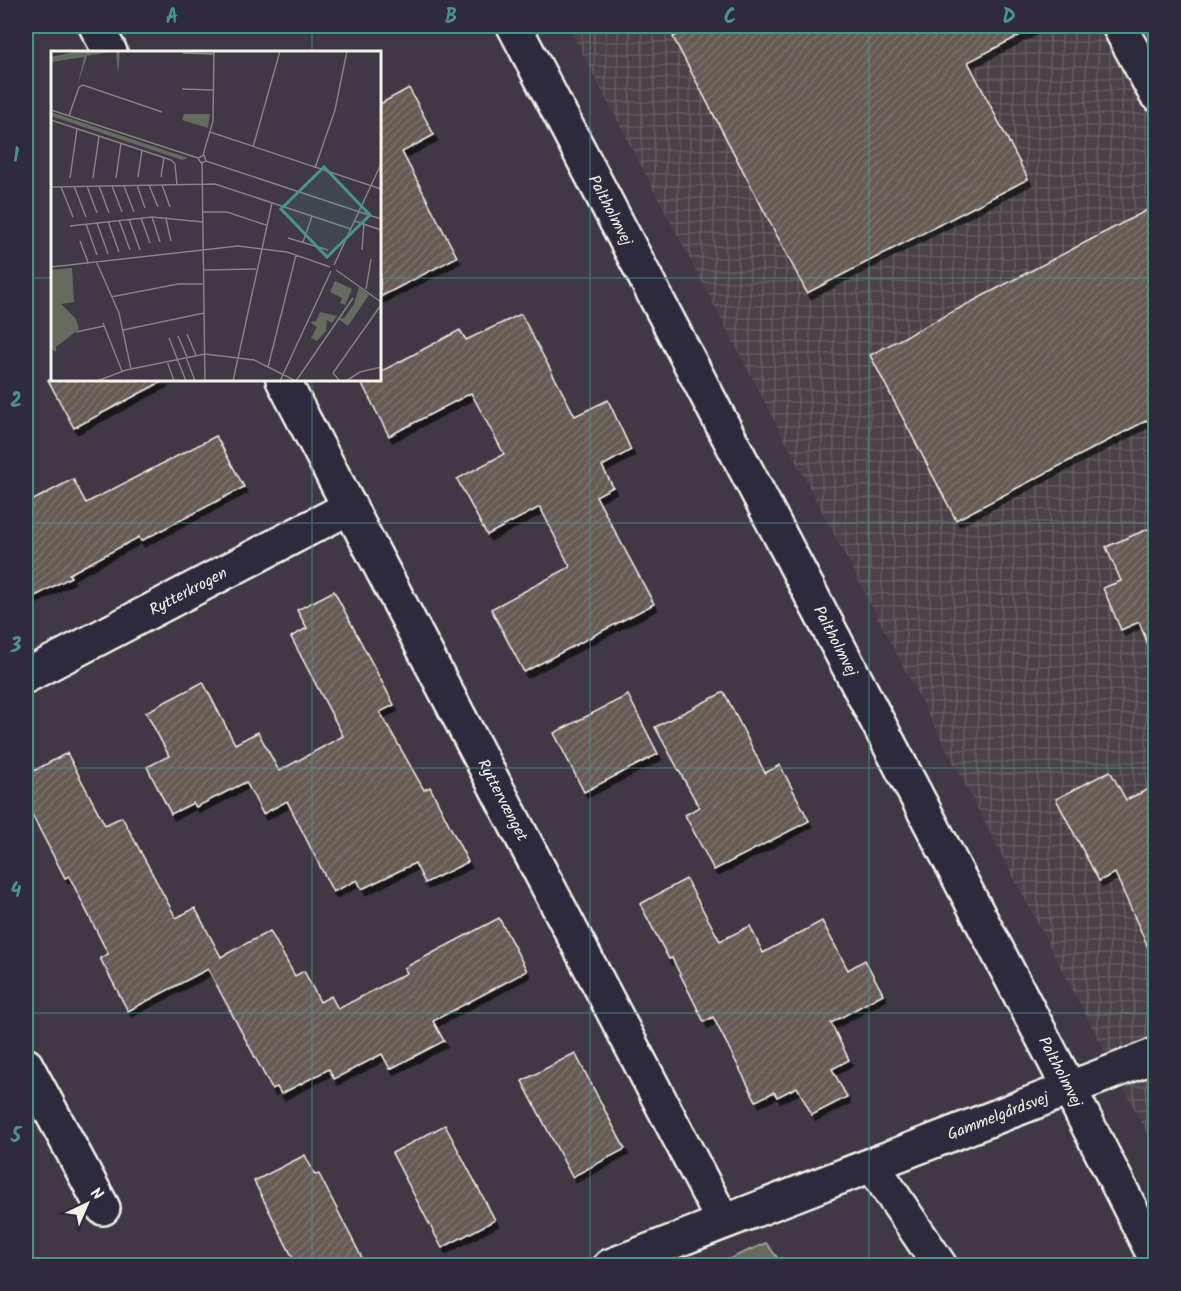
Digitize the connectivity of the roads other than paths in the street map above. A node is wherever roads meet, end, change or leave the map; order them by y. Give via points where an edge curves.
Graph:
1 (96, 26) edge
2 (514, 26) edge
3 (1119, 26) edge
4 (109, 51) edge
5 (1155, 94) edge
6 (284, 381) edge
7 (350, 507) junction
8 (26, 676) edge
9 (1155, 1055) edge
10 (26, 1065) edge
11 (1070, 1090) junction
12 (873, 1166) junction
13 (103, 1208) dead end
14 (723, 1221) junction
15 (1155, 1259) edge
16 (610, 1266) edge
17 (940, 1266) edge

1 - 4 street
2 - 11 street, Paltholmvej
3 - 5 street
6 - 7 street, Ryttervænget
7 - 8 street, Rytterkrogen
7 - 14 street, Ryttervænget
9 - 11 street, Gammelgårdsvej
10 - 13 street
11 - 12 street, Gammelgårdsvej
11 - 15 street, Paltholmvej
12 - 14 street, Gammelgårdsvej
12 - 17 street
14 - 16 street, Gammelgårdsvej

